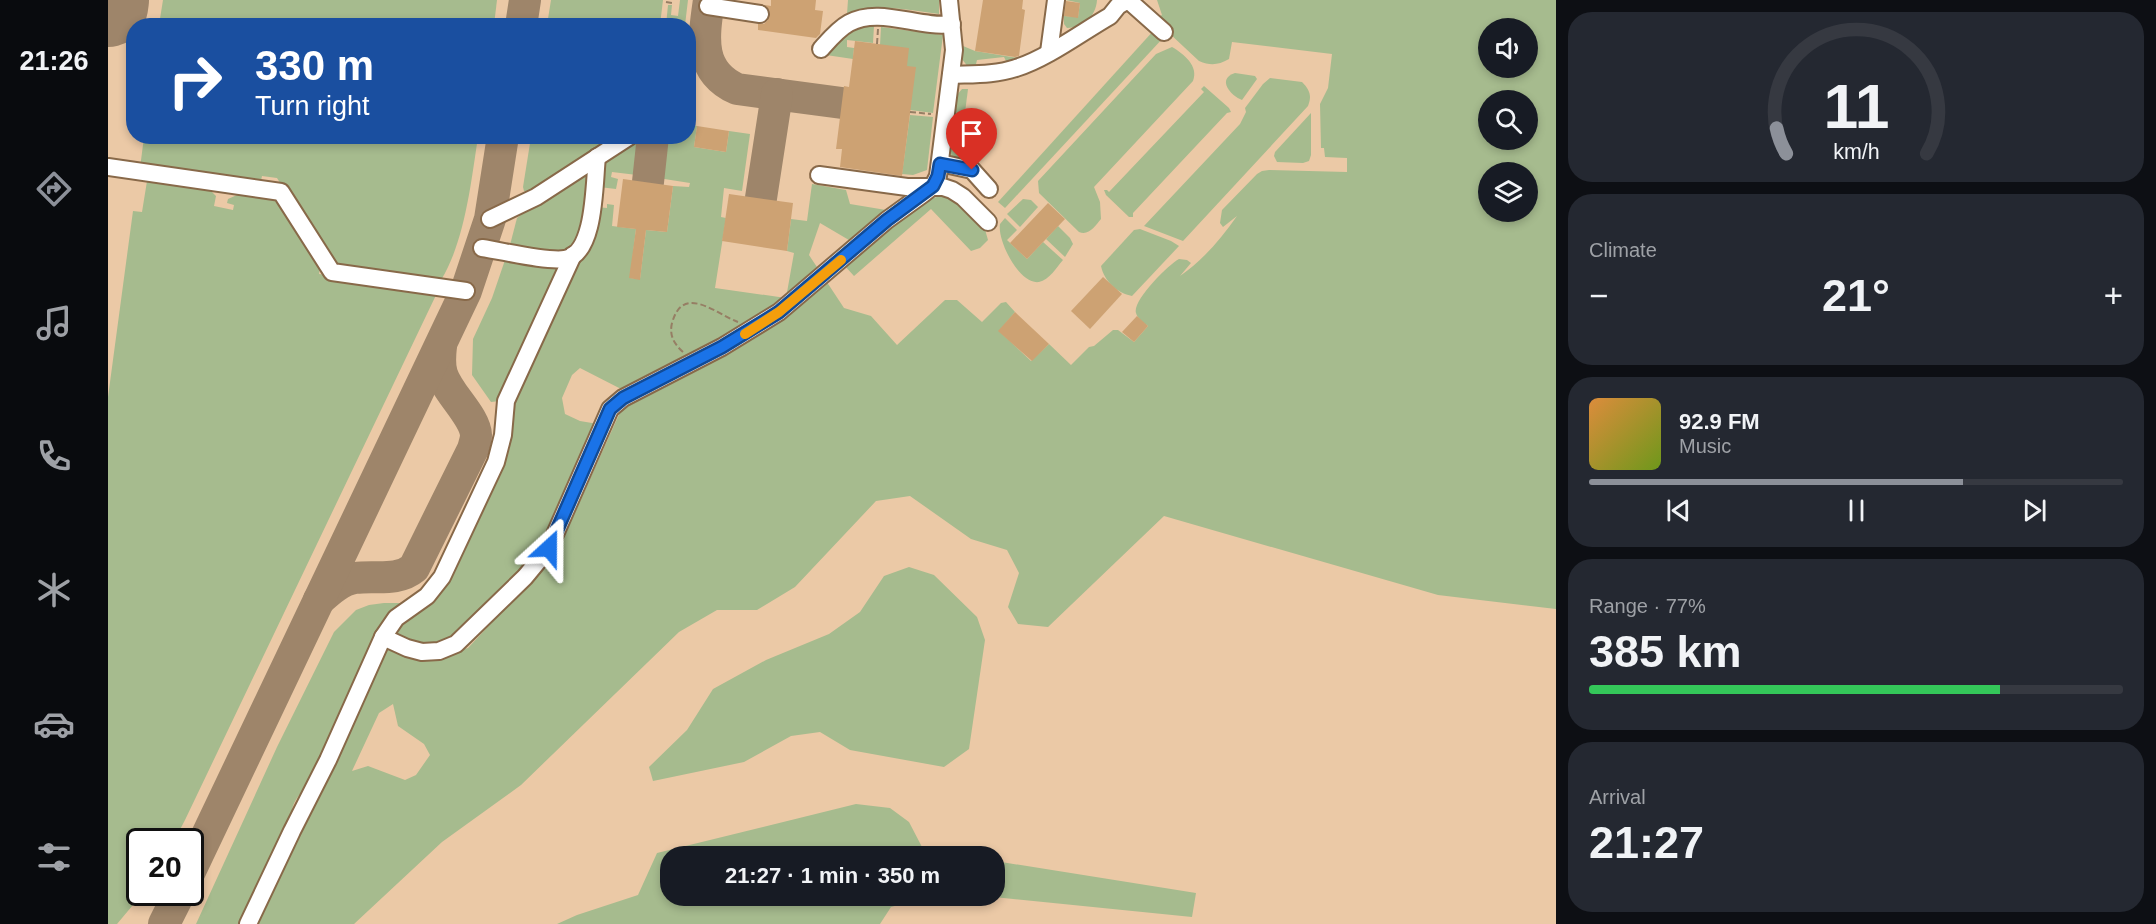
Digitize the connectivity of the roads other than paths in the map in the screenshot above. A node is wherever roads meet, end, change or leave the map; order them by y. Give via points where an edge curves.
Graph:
1 (949, 0) edge
2 (1056, 0) edge
3 (1105, 0) edge
4 (1128, 0) edge
5 (708, 6) dead end
6 (760, 14) dead end
7 (1102, 20) junction
8 (952, 24) junction
9 (1164, 32) dead end
10 (821, 49) dead end
11 (1049, 52) junction
12 (951, 75) junction
13 (618, 144) edge
14 (597, 158) junction
15 (108, 167) edge
16 (937, 173) junction
17 (819, 175) dead end
18 (989, 189) dead end
19 (490, 219) dead end
20 (988, 222) dead end
21 (482, 248) dead end
22 (573, 255) junction
23 (466, 291) dead end
24 (384, 637) junction
25 (248, 924) edge

1 - 8 lane
2 - 11 lane
3 - 7 lane
4 - 7 lane
4 - 9 lane
5 - 6 lane
7 - 11 lane
8 - 10 lane via 862,19 849,23
8 - 12 lane
11 - 12 lane via 1016,68
12 - 16 lane
13 - 14 lane
14 - 19 lane via 536,197
14 - 22 lane via 590,226 579,252
15 - 23 lane via 281,192 332,272
16 - 17 lane via 907,187
16 - 18 lane via 972,170
16 - 20 lane
16 - 24 lane via 779,312 610,409 549,548 456,644 422,652
21 - 22 lane via 551,258 567,259
22 - 24 lane via 506,401 504,435 496,462 441,577 427,596 396,618
24 - 25 lane

